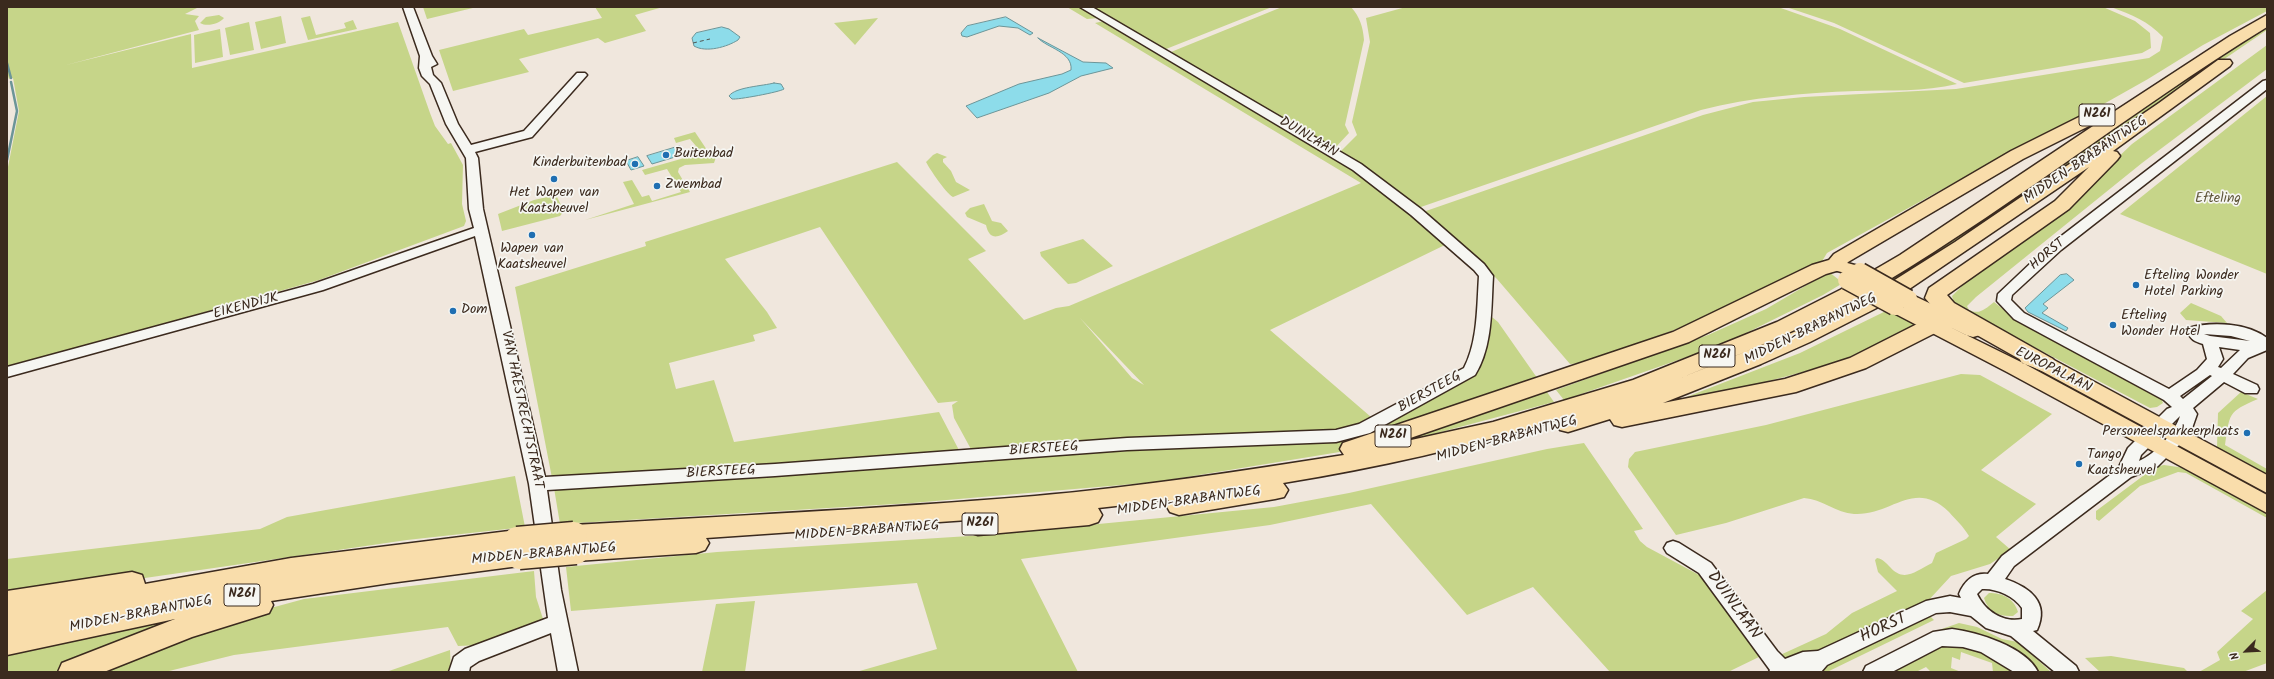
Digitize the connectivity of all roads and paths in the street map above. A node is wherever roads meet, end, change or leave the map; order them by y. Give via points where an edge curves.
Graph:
1 (408, 7) edge
2 (1085, 7) edge
3 (2267, 20) edge
4 (2267, 34) edge
5 (581, 75) dead end
6 (2177, 76) junction
7 (2267, 82) edge
8 (2165, 107) junction
9 (468, 150) junction
10 (480, 230) junction
11 (1849, 274) junction
12 (1901, 303) junction
13 (1483, 308) joint
14 (1937, 326) junction
15 (2045, 364) junction
16 (2209, 368) junction
17 (7, 372) edge
18 (2223, 375) junction
19 (2251, 389) dead end
20 (2170, 396) junction
21 (2184, 408) junction
22 (1578, 422) junction
23 (2153, 433) junction
24 (2171, 443) junction
25 (2125, 473) junction
26 (538, 484) junction
27 (2267, 485) edge
28 (1194, 488) junction
29 (2267, 505) edge
30 (575, 543) junction
31 (518, 548) junction
32 (1673, 548) dead end
33 (480, 560) junction
34 (2005, 564) junction
35 (259, 574) junction
36 (1993, 582) junction
37 (2013, 589) junction
38 (7, 602) edge
39 (1972, 604) junction
40 (559, 622) junction
41 (7, 624) edge
42 (2023, 626) junction
43 (7, 643) edge
44 (1820, 659) junction
45 (1782, 671) edge
46 (72, 672) edge
47 (459, 672) edge
48 (568, 672) edge
49 (1806, 672) edge
50 (1872, 672) edge
51 (2028, 672) edge
52 (2069, 672) edge
53 (2073, 672) edge

1 - 9 street, VAN HAESTRECHTSTRAAT via 426,56 425,68 428,76 435,83 452,124
2 - 13 street, DUINLAAN via 1328,149 1390,191 1484,272 1486,276
3 - 6 highway, MIDDEN-BRABANTWEG / N261
4 - 8 highway, MIDDEN-BRABANTWEG / N261 via 2206,75
5 - 9 street via 528,134
6 - 11 highway, N261 via 2161,80 2017,156 1841,258
6 - 28 highway, MIDDEN-BRABANTWEG / N261 via 1898,267 1846,297 1746,344 1644,384 1577,406 1470,435 1340,464
7 - 20 street, HORST via 2056,247 2004,297 2006,305 2018,316
8 - 15 highway, N261 via 2139,135 2104,162 2062,206 1936,293 1936,298 1946,308
8 - 22 highway, MIDDEN-BRABANTWEG / N261 via 1962,246 1868,304 1753,359 1658,396
9 - 10 street, VAN HAESTRECHTSTRAAT via 472,158
10 - 17 street, EIKENDIJK via 318,287
10 - 26 street, VAN HAESTRECHTSTRAAT
11 - 12 main road, EUROPALAAN, bridge
11 - 28 highway, N261 via 1819,269 1681,337 1589,370 1354,449 1278,465
12 - 14 main road, EUROPALAAN
12 - 15 main road, EUROPALAAN
13 - 26 street, BIERSTEEG via 1478,356 1470,371 1375,424 1336,436 1127,444 775,470
14 - 22 highway, N261 via 1858,363 1788,386 1625,419
14 - 23 main road, EUROPALAAN via 2014,367
15 - 23 main road, EUROPALAAN
16 - 18 street
16 - 18 street via 2215,359 2214,352 2208,341 2197,337 2194,331 2251,334 2263,341 2265,345 2243,354
16 - 20 street
18 - 19 street
18 - 21 street
20 - 21 street, HORST
21 - 23 street via 2173,413
21 - 24 street via 2188,414 2188,421 2184,430
22 - 30 highway, MIDDEN-BRABANTWEG / N261 via 1388,469 1212,501 1044,520
23 - 24 main road, EUROPALAAN
23 - 25 street via 2134,452
24 - 25 street via 2152,462
24 - 27 main road, EUROPALAAN
24 - 29 main road, EUROPALAAN
25 - 34 street
26 - 40 street, VAN HAESTRECHTSTRAAT via 552,590
28 - 30 highway, MIDDEN-BRABANTWEG / N261
30 - 31 highway, MIDDEN-BRABANTWEG / N261, bridge
31 - 33 highway, MIDDEN-BRABANTWEG / N261
31 - 35 highway, MIDDEN-BRABANTWEG / N261 via 393,554
32 - 45 street, DUINLAAN via 1705,568
33 - 43 highway, MIDDEN-BRABANTWEG / N261 via 262,592 81,626
33 - 46 highway, N261 via 389,581 285,598 222,615 138,644
34 - 36 street
34 - 37 street
35 - 38 highway, N261 via 215,572
35 - 41 highway, MIDDEN-BRABANTWEG / N261 via 92,605
36 - 37 street
36 - 39 street via 1975,583 1970,588
37 - 42 street via 2026,600 2033,611 2033,618
39 - 42 street via 1994,623
39 - 44 street, HORST via 1933,606
40 - 47 street via 472,655 461,663
40 - 48 street, VAN HAESTRECHTSTRAAT
42 - 52 street
42 - 53 street
44 - 45 street, HORST via 1803,660
44 - 49 street, HORST
50 - 51 street via 1938,639 1951,636 2008,656

